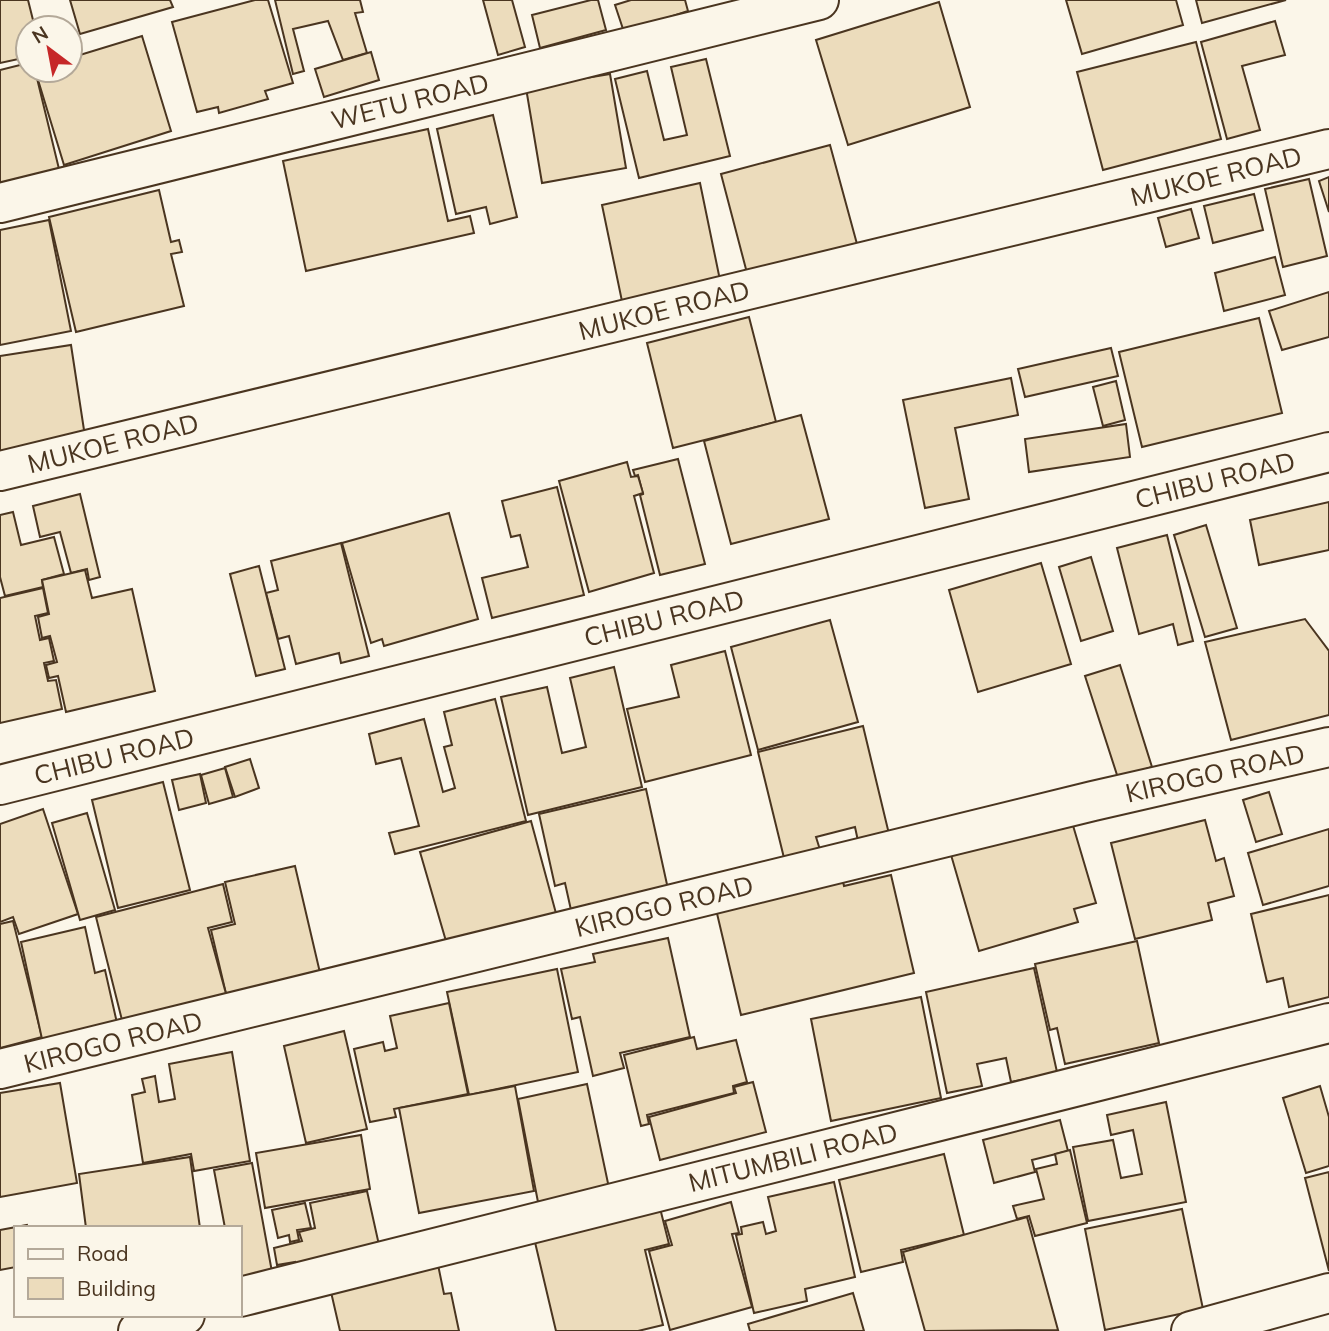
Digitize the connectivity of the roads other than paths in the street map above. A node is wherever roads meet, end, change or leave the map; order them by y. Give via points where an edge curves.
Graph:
1 (820, 0) edge
2 (1329, 149) edge
3 (0, 203) edge
4 (1329, 452) edge
5 (0, 471) edge
6 (1329, 747) edge
7 (0, 785) edge
8 (1329, 1023) edge
9 (0, 1069) edge
10 (1329, 1293) edge
11 (249, 1294) edge
12 (179, 1317) edge
13 (138, 1331) edge
14 (1191, 1331) edge

1 - 3 street, WETU ROAD
2 - 5 street, MUKOE ROAD
4 - 7 street, CHIBU ROAD
6 - 9 street, KIROGO ROAD
8 - 11 street, MITUMBILI ROAD
10 - 14 street
12 - 13 street

